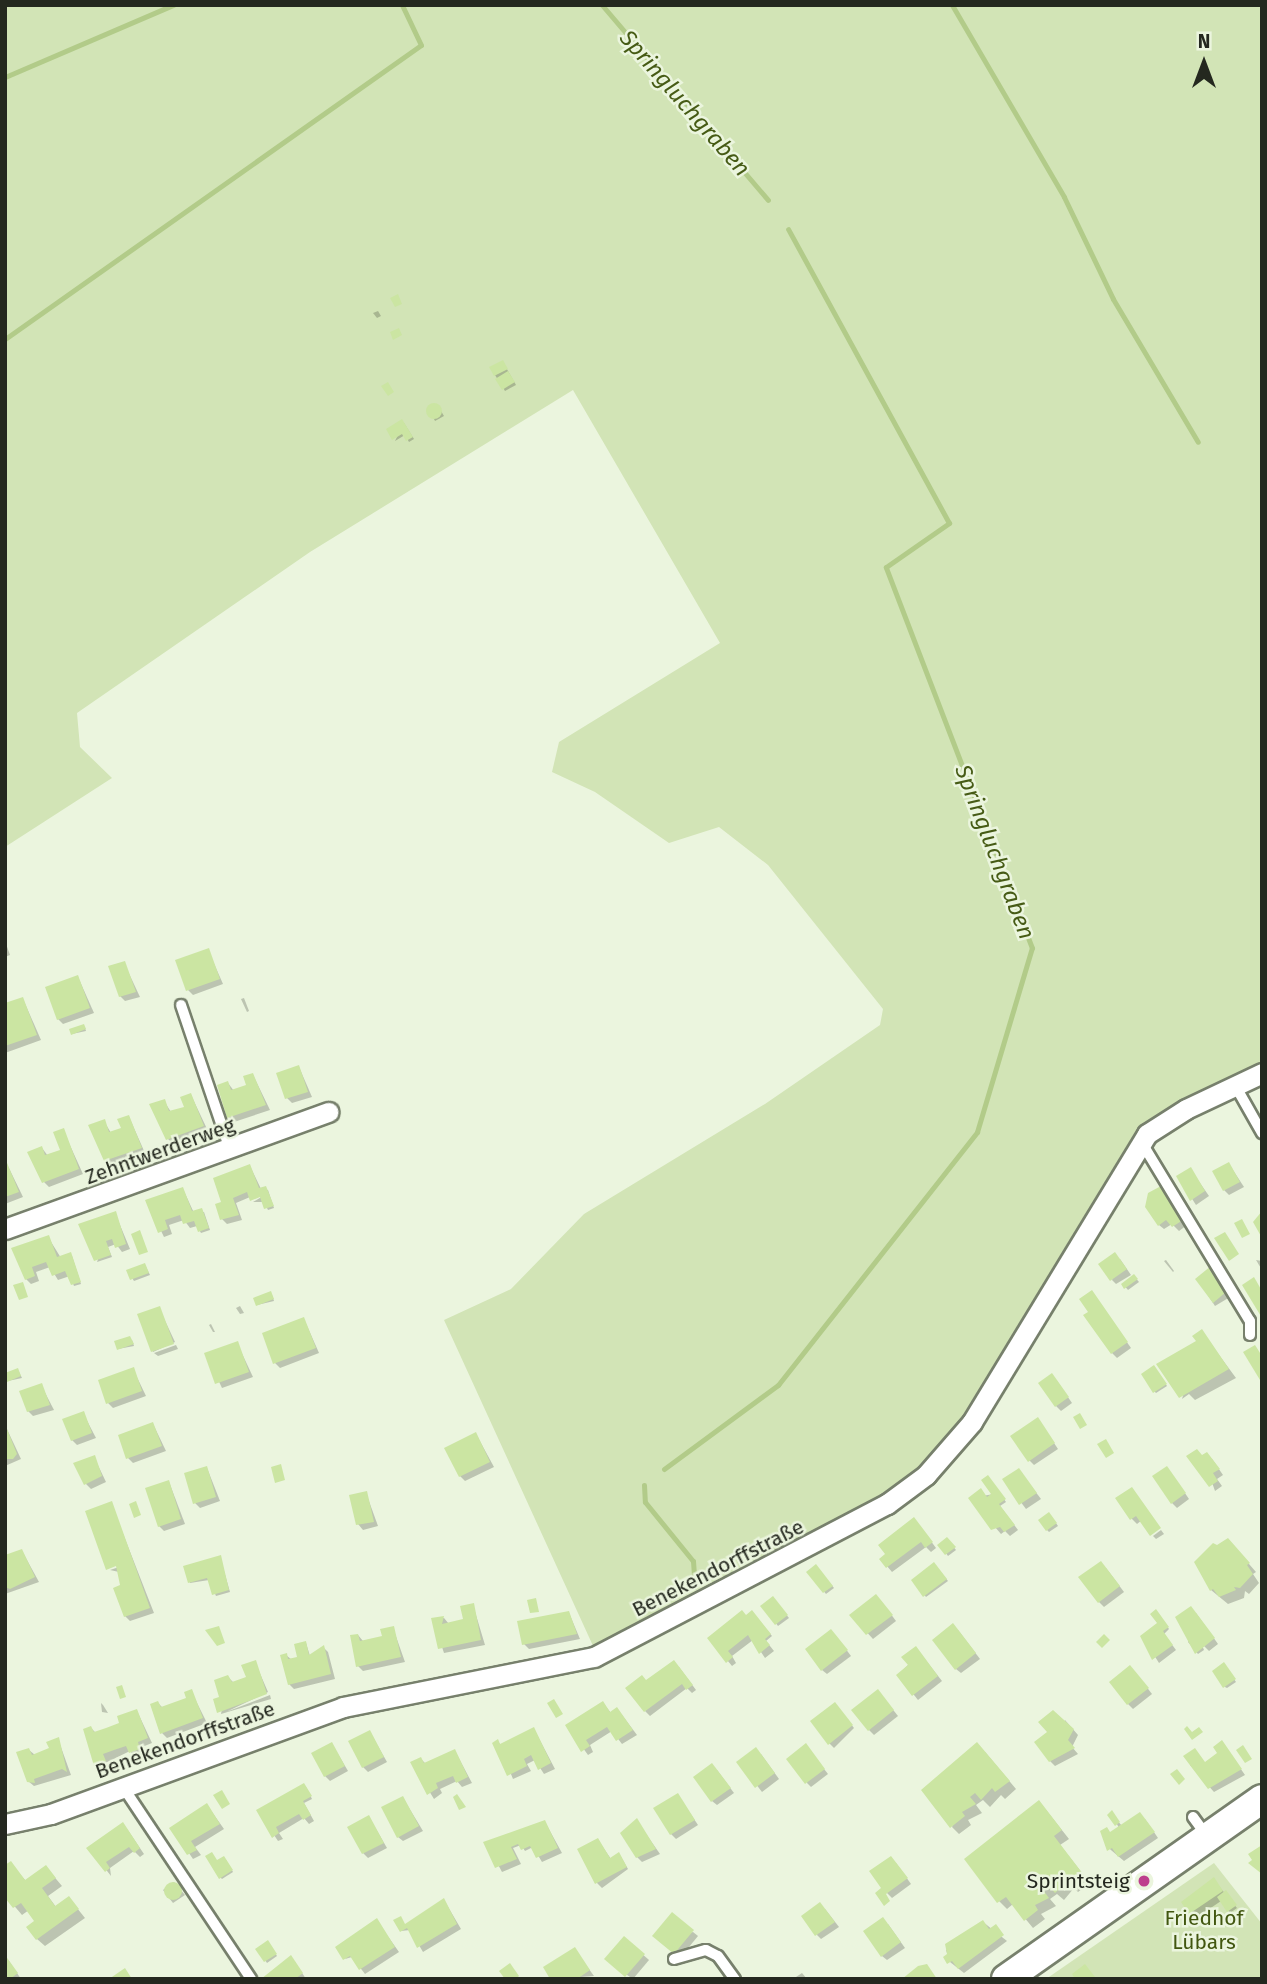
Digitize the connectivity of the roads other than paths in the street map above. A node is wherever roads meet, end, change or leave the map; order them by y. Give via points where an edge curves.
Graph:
1 (181, 1005) dead end
2 (1262, 1073) edge
3 (1236, 1087) junction
4 (328, 1112) dead end
5 (1262, 1133) edge
6 (1142, 1142) junction
7 (230, 1150) junction
8 (5, 1229) edge
9 (1251, 1335) dead end
10 (123, 1787) junction
11 (1262, 1799) edge
12 (5, 1825) edge
13 (674, 1959) dead end
14 (251, 1979) edge
15 (734, 1979) edge
16 (1006, 1979) edge

1 - 7 lane
2 - 3 street, Benekendorffstraße
3 - 5 lane
3 - 6 street, Benekendorffstraße via 1175,1115
4 - 7 street, Zehntwerderweg
6 - 9 lane via 1251,1321
6 - 10 street, Benekendorffstraße via 972,1422 926,1475 887,1504 594,1657 343,1707
7 - 8 street, Zehntwerderweg
10 - 12 street, Benekendorffstraße via 22,1824
10 - 14 lane
11 - 16 street via 1200,1826
13 - 15 lane via 706,1950 718,1956

